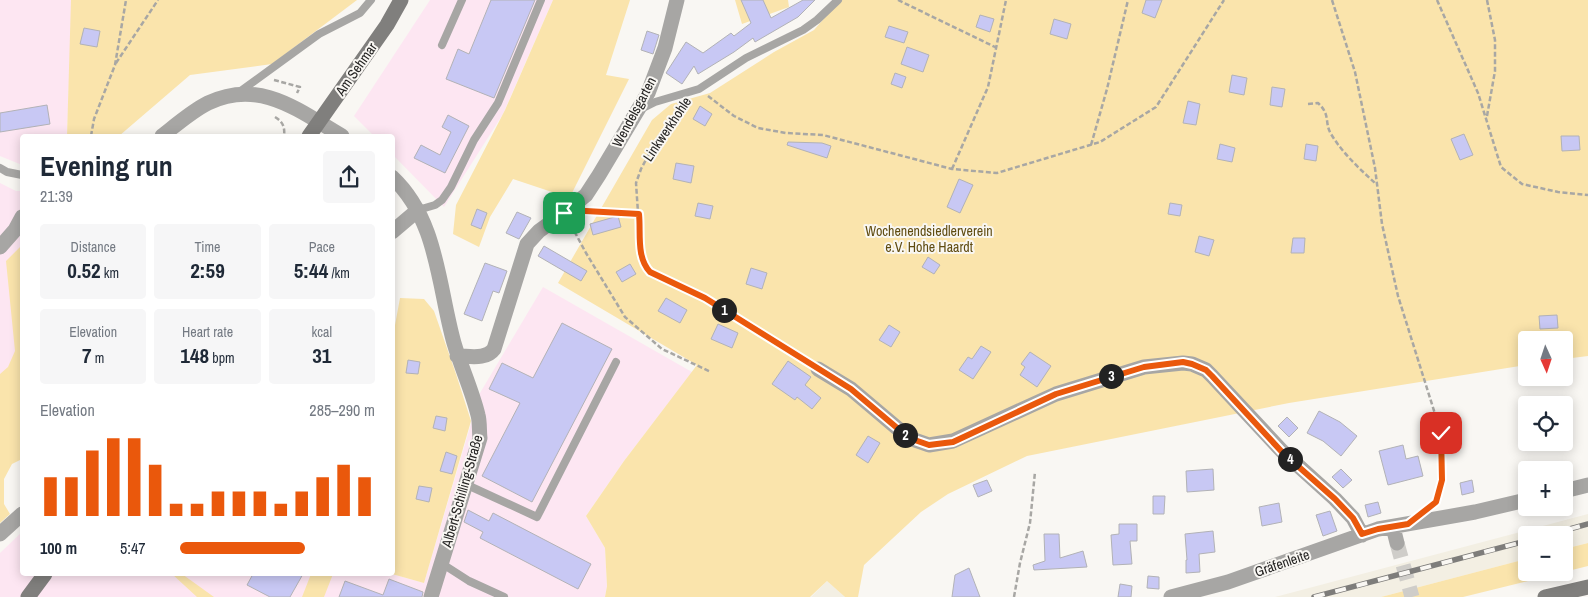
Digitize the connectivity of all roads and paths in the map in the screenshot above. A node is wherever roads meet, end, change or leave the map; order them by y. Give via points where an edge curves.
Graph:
1 (126, 0) edge
2 (158, 0) edge
3 (371, 0) edge
4 (401, 0) edge
5 (462, 0) edge
6 (541, 0) edge
7 (677, 0) edge
8 (838, 0) edge
9 (898, 0) edge
10 (1006, 0) edge
11 (1128, 0) edge
12 (1224, 0) edge
13 (1332, 0) edge
14 (1437, 0) edge
15 (1486, 0) edge
16 (442, 45) dead end
17 (996, 48) junction
18 (115, 65) junction
19 (696, 90) junction
20 (236, 94) junction
21 (1308, 104) dead end
22 (637, 111) junction
23 (274, 116) dead end
24 (1486, 118) junction
25 (319, 123) junction
26 (91, 134) edge
27 (165, 134) edge
28 (284, 134) edge
29 (311, 134) edge
30 (338, 134) edge
31 (1090, 145) junction
32 (0, 168) edge
33 (952, 168) junction
34 (20, 175) edge
35 (395, 180) edge
36 (1377, 185) junction
37 (1588, 196) edge
38 (418, 210) junction
39 (566, 212) junction
40 (639, 214) junction
41 (20, 221) edge
42 (395, 229) edge
43 (0, 247) edge
44 (457, 356) junction
45 (616, 362) dead end
46 (818, 369) joint
47 (710, 372) dead end
48 (1035, 472) dead end
49 (465, 484) junction
50 (1588, 486) edge
51 (1573, 489) edge
52 (1518, 502) edge
53 (1429, 508) dead end
54 (20, 516) edge
55 (1393, 527) junction
56 (0, 534) edge
57 (1362, 534) junction
58 (1397, 543) tunnel mouth
59 (441, 563) junction
60 (44, 576) edge
61 (1588, 587) edge
62 (28, 597) edge
63 (431, 597) edge
64 (504, 597) edge
65 (1014, 597) edge
66 (1172, 597) edge
67 (1545, 597) edge

1 - 18 path
2 - 18 path
3 - 20 lane via 360,13 319,34
4 - 25 main road, Am Sehmar
5 - 16 lane
6 - 38 lane via 498,103 474,140 451,187 442,200
7 - 22 street, Wendelsgarten via 665,48 648,93
8 - 19 lane via 803,30 746,58
9 - 17 path
10 - 17 path
11 - 31 path
12 - 31 path via 1156,107
13 - 36 path via 1355,72
14 - 24 path
15 - 24 path via 1495,40 1495,71
17 - 33 path via 988,87
18 - 26 path
19 - 22 lane via 647,104
19 - 33 path via 758,128 823,134
19 - 40 path, Linkwerkhohle via 658,137 641,169 636,183
20 - 25 street via 259,94 283,102
20 - 27 street via 208,103
21 - 36 path via 1318,103 1326,110 1330,132 1342,150
22 - 39 street, Wendelsgarten via 586,195
23 - 28 path via 282,121
24 - 37 path via 1501,167 1522,184
25 - 29 main road, Am Sehmar
25 - 30 street
31 - 33 path via 997,173
32 - 34 lane
35 - 38 street, Albert-Schilling-Straße
36 - 53 path via 1398,296 1441,433 1442,480 1436,502
38 - 42 street
38 - 44 street, Albert-Schilling-Straße via 431,243
39 - 40 path
39 - 44 street via 539,230 527,244 492,352 484,357
39 - 47 path via 586,253 625,316 662,349
40 - 46 path, Linkwerkhohle via 641,257 650,272 705,298
41 - 43 street
44 - 49 street, Albert-Schilling-Straße via 479,416 480,438
45 - 49 lane via 537,517
46 - 57 street via 851,389 909,438 929,445 953,442 1056,394 1105,378 1144,367 1183,362 1192,364 1206,370 1282,452 1335,499 1353,518
48 - 65 path via 1030,524
49 - 59 street, Albert-Schilling-Straße
50 - 51 street
52 - 55 street, Gräfenleite
54 - 56 street
55 - 57 street, Gräfenleite
55 - 58 street
57 - 66 street, Gräfenleite via 1228,582
59 - 63 street, Albert-Schilling-Straße
59 - 64 lane via 469,581
60 - 62 main road
61 - 67 main road

